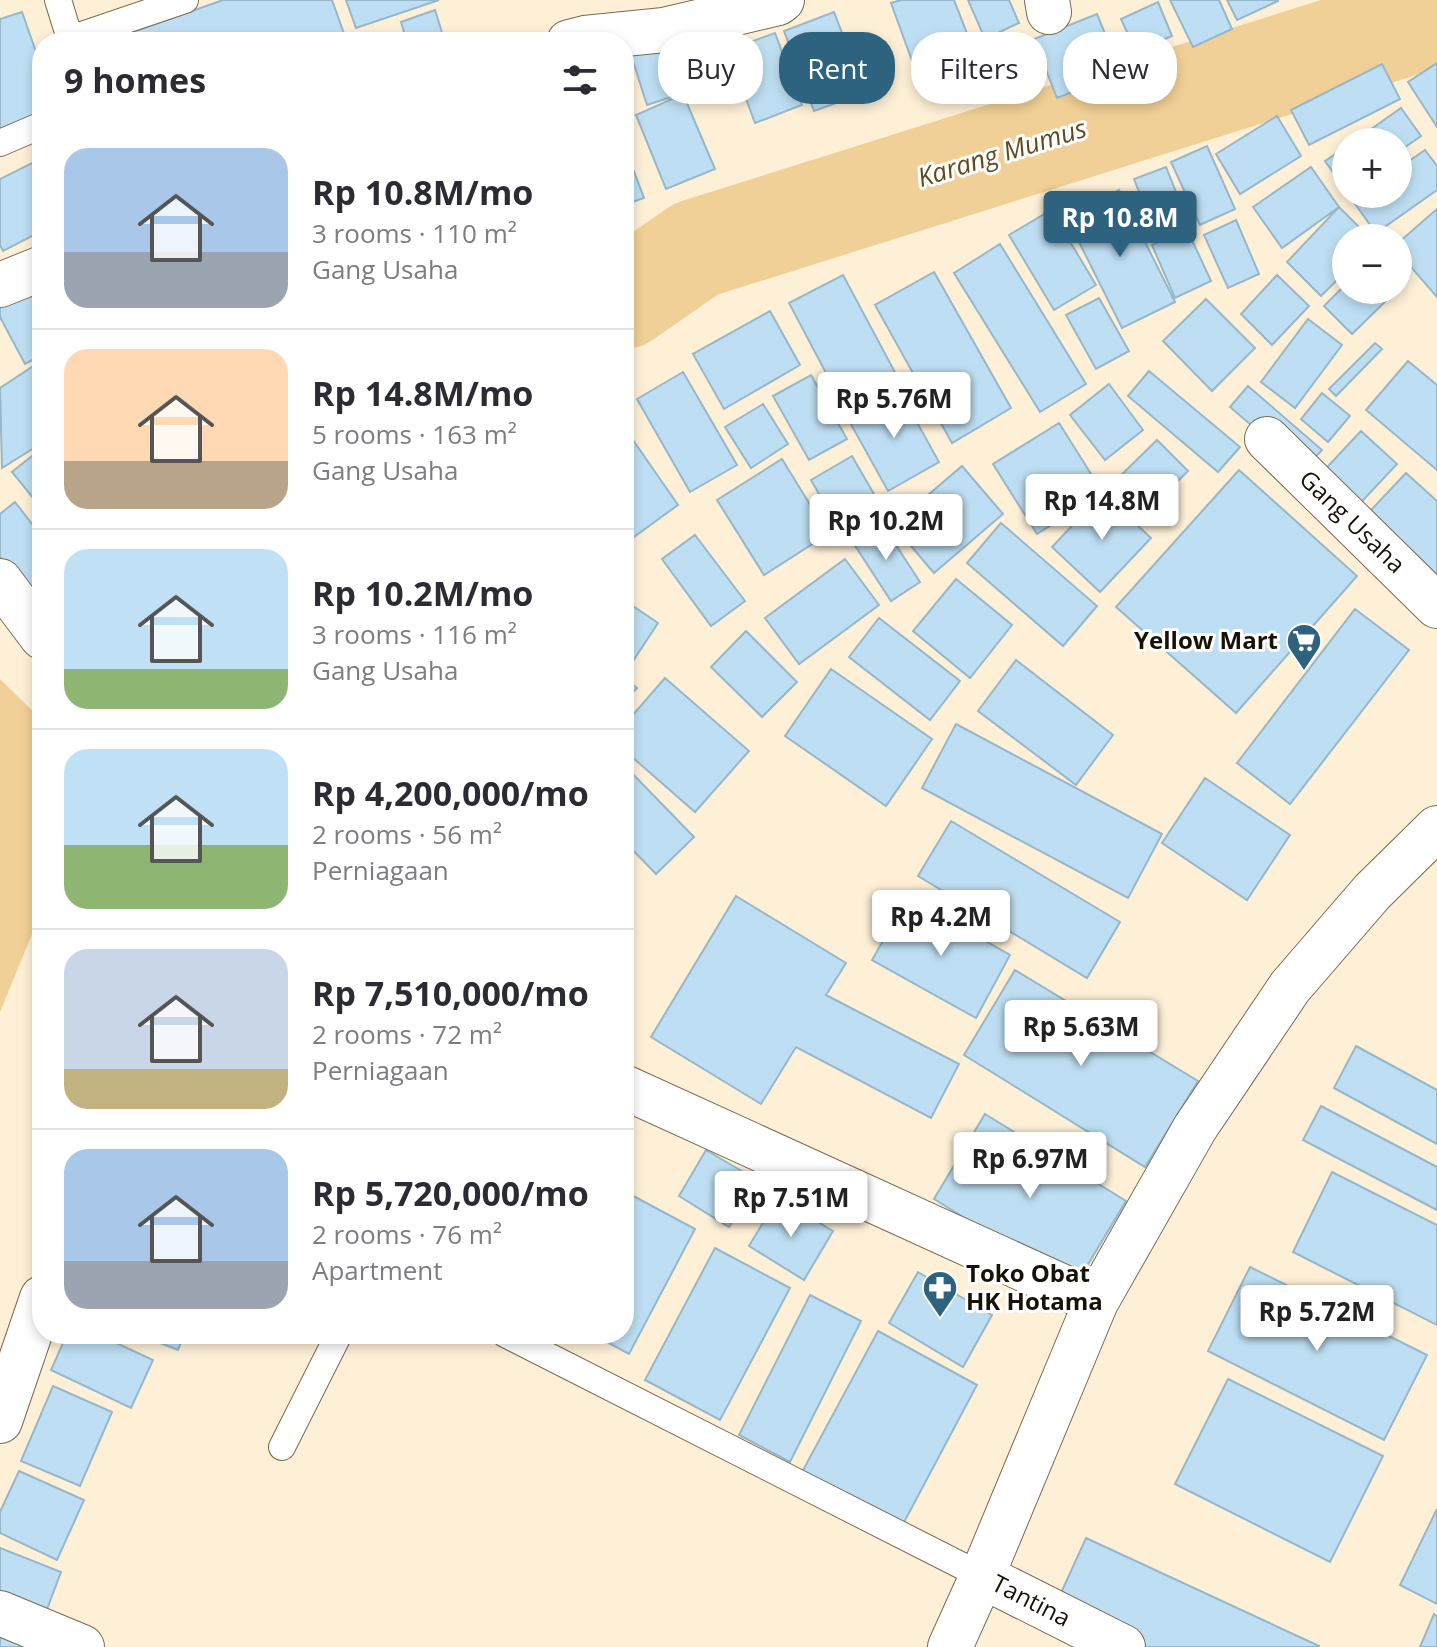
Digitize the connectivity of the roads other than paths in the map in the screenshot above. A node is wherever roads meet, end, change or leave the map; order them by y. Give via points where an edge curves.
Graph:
1 (58, 0) edge
2 (185, 0) edge
3 (782, 0) edge
4 (68, 32) edge
5 (93, 32) edge
6 (634, 33) edge
7 (32, 129) edge
8 (0, 143) edge
9 (32, 272) edge
10 (0, 285) edge
11 (1267, 439) dead end
12 (0, 581) edge
13 (1437, 606) edge
14 (32, 624) edge
15 (1437, 828) edge
16 (634, 1092) edge
17 (1096, 1302) junction
18 (32, 1327) edge
19 (334, 1344) edge
20 (525, 1344) edge
21 (0, 1421) edge
22 (282, 1447) dead end
23 (982, 1576) junction
24 (0, 1613) edge
25 (82, 1647) edge
26 (950, 1647) edge
27 (1123, 1647) edge

1 - 4 lane
2 - 5 lane
3 - 6 street
7 - 8 lane
9 - 10 street
11 - 13 street, Gang Usaha
12 - 14 street
15 - 17 street via 1372,892 1290,987 1195,1128
16 - 17 street
17 - 23 street
18 - 21 street
19 - 22 lane
20 - 23 lane
23 - 26 street
23 - 27 street, Tantina
24 - 25 street

